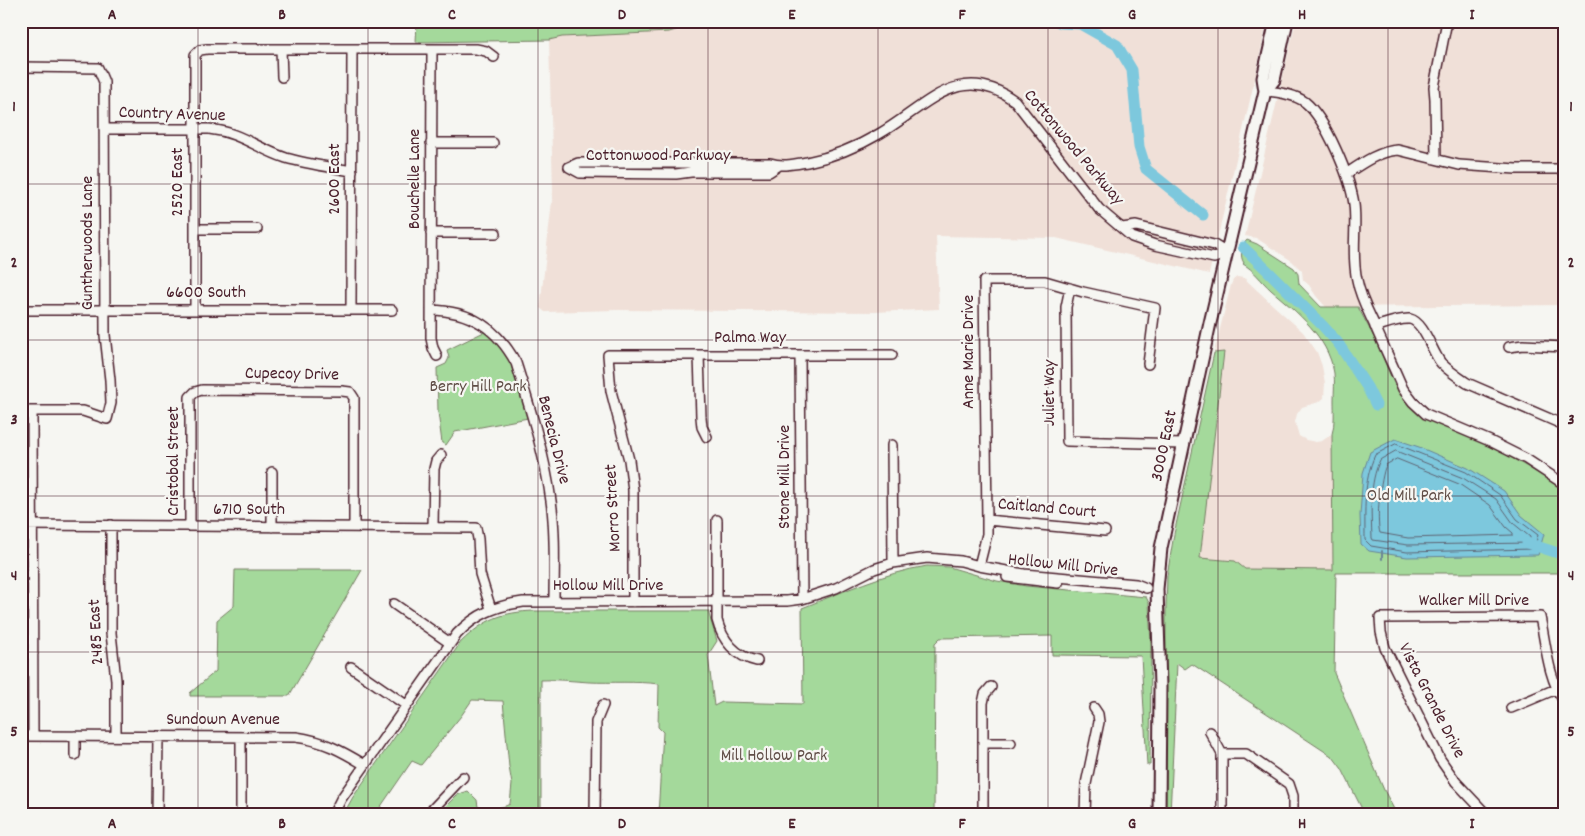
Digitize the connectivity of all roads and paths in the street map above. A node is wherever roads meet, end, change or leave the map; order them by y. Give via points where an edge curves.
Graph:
1 (1276, 21) edge
2 (1287, 21) edge
3 (1447, 21) edge
4 (282, 49) junction
5 (352, 49) junction
6 (432, 49) junction
7 (494, 56) dead end
8 (21, 67) edge
9 (282, 77) dead end
10 (1265, 91) junction
11 (104, 129) junction
12 (195, 129) junction
13 (431, 143) junction
14 (494, 143) dead end
15 (1436, 159) junction
16 (778, 166) junction
17 (1564, 169) edge
18 (352, 172) junction
19 (1346, 174) junction
20 (1122, 228) junction
21 (195, 229) junction
22 (258, 229) dead end
23 (431, 233) junction
24 (496, 234) dead end
25 (1227, 253) junction
26 (1070, 288) junction
27 (21, 310) edge
28 (105, 310) junction
29 (195, 310) junction
30 (352, 310) junction
31 (392, 310) dead end
32 (431, 310) junction
33 (1375, 327) junction
34 (1509, 347) dead end
35 (1564, 347) edge
36 (608, 355) joint
37 (700, 355) junction
38 (800, 355) junction
39 (892, 355) dead end
40 (437, 356) dead end
41 (1148, 364) dead end
42 (190, 397) joint
43 (21, 411) edge
44 (32, 411) junction
45 (1564, 425) edge
46 (708, 437) dead end
47 (1183, 444) junction
48 (892, 445) dead end
49 (441, 454) dead end
50 (272, 472) dead end
51 (1564, 484) edge
52 (717, 520) dead end
53 (987, 520) junction
54 (21, 525) edge
55 (34, 525) junction
56 (111, 525) junction
57 (190, 525) junction
58 (272, 527) junction
59 (354, 527) junction
60 (434, 527) junction
61 (1105, 530) dead end
62 (893, 563) junction
63 (979, 566) junction
64 (1152, 588) junction
65 (802, 599) junction
66 (554, 602) junction
67 (633, 602) junction
68 (717, 602) junction
69 (394, 604) dead end
70 (491, 609) junction
71 (1380, 618) joint
72 (450, 643) junction
73 (21, 654) edge
74 (33, 654) junction
75 (757, 661) dead end
76 (352, 667) dead end
77 (990, 687) dead end
78 (1556, 688) junction
79 (1564, 702) edge
80 (406, 705) junction
81 (603, 705) dead end
82 (1094, 708) dead end
83 (1511, 708) dead end
84 (1210, 732) dead end
85 (21, 736) edge
86 (33, 736) junction
87 (74, 736) junction
88 (116, 736) junction
89 (158, 736) junction
90 (241, 736) junction
91 (983, 743) junction
92 (1011, 743) dead end
93 (1222, 754) junction
94 (75, 755) dead end
95 (365, 765) junction
96 (463, 777) dead end
97 (1480, 812) edge
98 (158, 815) edge
99 (241, 815) edge
100 (333, 815) edge
101 (427, 815) edge
102 (595, 815) edge
103 (983, 815) edge
104 (1086, 815) edge
105 (1159, 815) edge
106 (1222, 815) edge
107 (1293, 815) edge

1 - 10 main road, 3000 East via 1263,78
2 - 10 main road, 3000 East via 1274,80
3 - 15 street via 1434,87
4 - 5 street
4 - 9 street
4 - 12 street, 2520 East via 200,50 195,55
5 - 6 street
5 - 18 street, 2600 East
6 - 7 street via 476,49
6 - 13 street, Bouchelle Lane
8 - 11 street, Guntherwoods Lane via 98,68 104,82
10 - 19 street via 1305,102 1318,116
10 - 25 main road, 3000 East
11 - 12 street, Country Avenue
11 - 28 street, Guntherwoods Lane
12 - 18 street, Country Avenue via 222,130 286,158
12 - 21 street, 2520 East
13 - 14 street
13 - 23 street, Bouchelle Lane
15 - 17 street via 1487,168
15 - 19 street via 1390,150
16 - 16 street, Cottonwood Parkway via 770,163 578,163 568,167 580,173 666,174 769,172
16 - 20 street, Cottonwood Parkway via 818,160 858,145 949,89 963,85 990,87 1015,101 1099,209
18 - 30 street, 2600 East
19 - 33 street via 1354,205 1356,279
20 - 25 street, Cottonwood Parkway via 1136,226 1214,245
20 - 25 street, Cottonwood Parkway via 1132,236 1155,245 1214,258
21 - 22 street
21 - 29 street, 2520 East
23 - 24 street
23 - 32 street, Bouchelle Lane
25 - 47 main road, 3000 East
26 - 41 street, Anne Marie Drive via 1155,308
26 - 47 street, Juliet Way via 1066,307 1067,442
26 - 53 street, Anne Marie Drive via 1045,281 984,281
27 - 28 street, 6600 South
28 - 29 street, 6600 South
28 - 44 street, Guntherwoods Lane via 110,380 107,419 83,411
29 - 30 street, 6600 South
30 - 31 street, 6600 South
32 - 40 street, Bouchelle Lane via 431,338
32 - 66 street, Benecia Drive via 465,315 478,321 501,340 516,363 549,487 553,517
33 - 45 street via 1403,319 1416,322 1442,364 1466,383
33 - 51 street via 1403,389 1426,414 1526,459
34 - 35 street
36 - 37 street, Palma Way
36 - 67 street, Morro Street via 610,391 632,473
37 - 38 street, Palma Way
37 - 46 street via 700,417
38 - 39 street, Palma Way
38 - 65 street, Stone Mill Drive
42 - 57 street, Cristobal Street
42 - 59 street, Cupecoy Drive via 202,390 350,392 354,398
43 - 44 street
44 - 55 street
47 - 64 main road, 3000 East
48 - 62 street
49 - 60 street via 434,468
50 - 58 street
52 - 68 street
53 - 61 street, Caitland Court
53 - 63 street, Anne Marie Drive
54 - 55 street, 6710 South
55 - 56 street, 6710 South
55 - 74 street
56 - 57 street, 6710 South
56 - 88 street, 2485 East via 111,633 116,680
57 - 58 street, 6710 South
58 - 59 street, 6710 South
59 - 60 street, 6710 South
60 - 70 street, 6710 South via 476,528 480,574
62 - 63 street, Hollow Mill Drive via 941,559
62 - 65 street, Hollow Mill Drive
63 - 64 street, Hollow Mill Drive
64 - 105 main road, 3000 East via 1160,679
65 - 68 street, Hollow Mill Drive
66 - 67 street, Hollow Mill Drive
66 - 70 street, Hollow Mill Drive via 523,602
67 - 68 street, Hollow Mill Drive
68 - 75 street via 717,620 724,638 740,656
69 - 72 street
70 - 72 street, Hollow Mill Drive via 464,626
71 - 78 street, Walker Mill Drive via 1540,618
71 - 97 street, Vista Grande Drive via 1385,648 1440,759
72 - 80 street, Hollow Mill Drive
73 - 74 street
74 - 86 street
76 - 80 street
77 - 91 street via 983,703
78 - 79 street, Walker Mill Drive
78 - 83 street
80 - 95 street, Hollow Mill Drive
81 - 102 street via 596,722
82 - 104 street via 1099,722 1086,784
84 - 93 street
85 - 86 street, Sundown Avenue
86 - 87 street, Sundown Avenue
87 - 88 street, Sundown Avenue
87 - 94 street
88 - 89 street, Sundown Avenue
89 - 90 street, Sundown Avenue
89 - 98 street
90 - 95 street, Sundown Avenue via 310,739 335,747
90 - 99 street
91 - 92 street
91 - 103 street
93 - 106 street
93 - 107 street via 1246,754 1289,784 1294,796
95 - 100 street, Hollow Mill Drive
96 - 101 street

